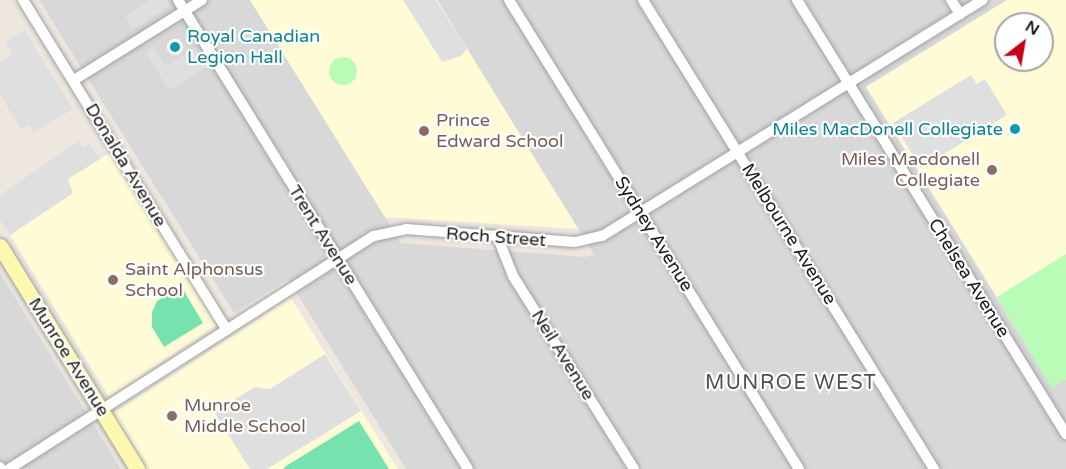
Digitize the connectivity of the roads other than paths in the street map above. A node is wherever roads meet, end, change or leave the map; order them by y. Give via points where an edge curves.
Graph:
1 (24, 0) edge
2 (178, 0) edge
3 (202, 0) edge
4 (509, 0) edge
5 (643, 0) edge
6 (797, 0) edge
7 (951, 0) edge
8 (983, 0) edge
9 (184, 11) junction
10 (960, 14) junction
11 (74, 80) junction
12 (848, 82) junction
13 (737, 152) junction
14 (641, 212) junction
15 (498, 238) junction
16 (0, 246) edge
17 (337, 259) junction
18 (227, 330) junction
19 (103, 411) junction
20 (1066, 434) edge
21 (9, 469) edge
22 (137, 469) edge
23 (468, 469) edge
24 (634, 469) edge
25 (799, 469) edge
26 (934, 469) edge

1 - 11 street, Donalda Avenue
2 - 9 street, Trent Avenue
3 - 9 street
4 - 14 street, Sydney Avenue
5 - 13 street, Melbourne Avenue
6 - 12 street, Chelsea Avenue
7 - 10 street
8 - 10 street, Roch Street
9 - 11 street
9 - 17 street, Trent Avenue
10 - 12 street, Roch Street
11 - 18 street, Donalda Avenue
12 - 13 street, Roch Street
12 - 20 street, Chelsea Avenue
13 - 14 street, Roch Street
13 - 26 street, Melbourne Avenue
14 - 15 street, Roch Street via 592,239
14 - 25 street, Sydney Avenue
15 - 17 street, Roch Street via 397,231 374,236
15 - 24 street, Neil Avenue via 513,276
16 - 19 street, Munroe Avenue
17 - 18 street, Roch Street
17 - 23 street, Trent Avenue
18 - 19 street, Roch Street
19 - 21 street, Roch Street
19 - 22 street, Munroe Avenue

